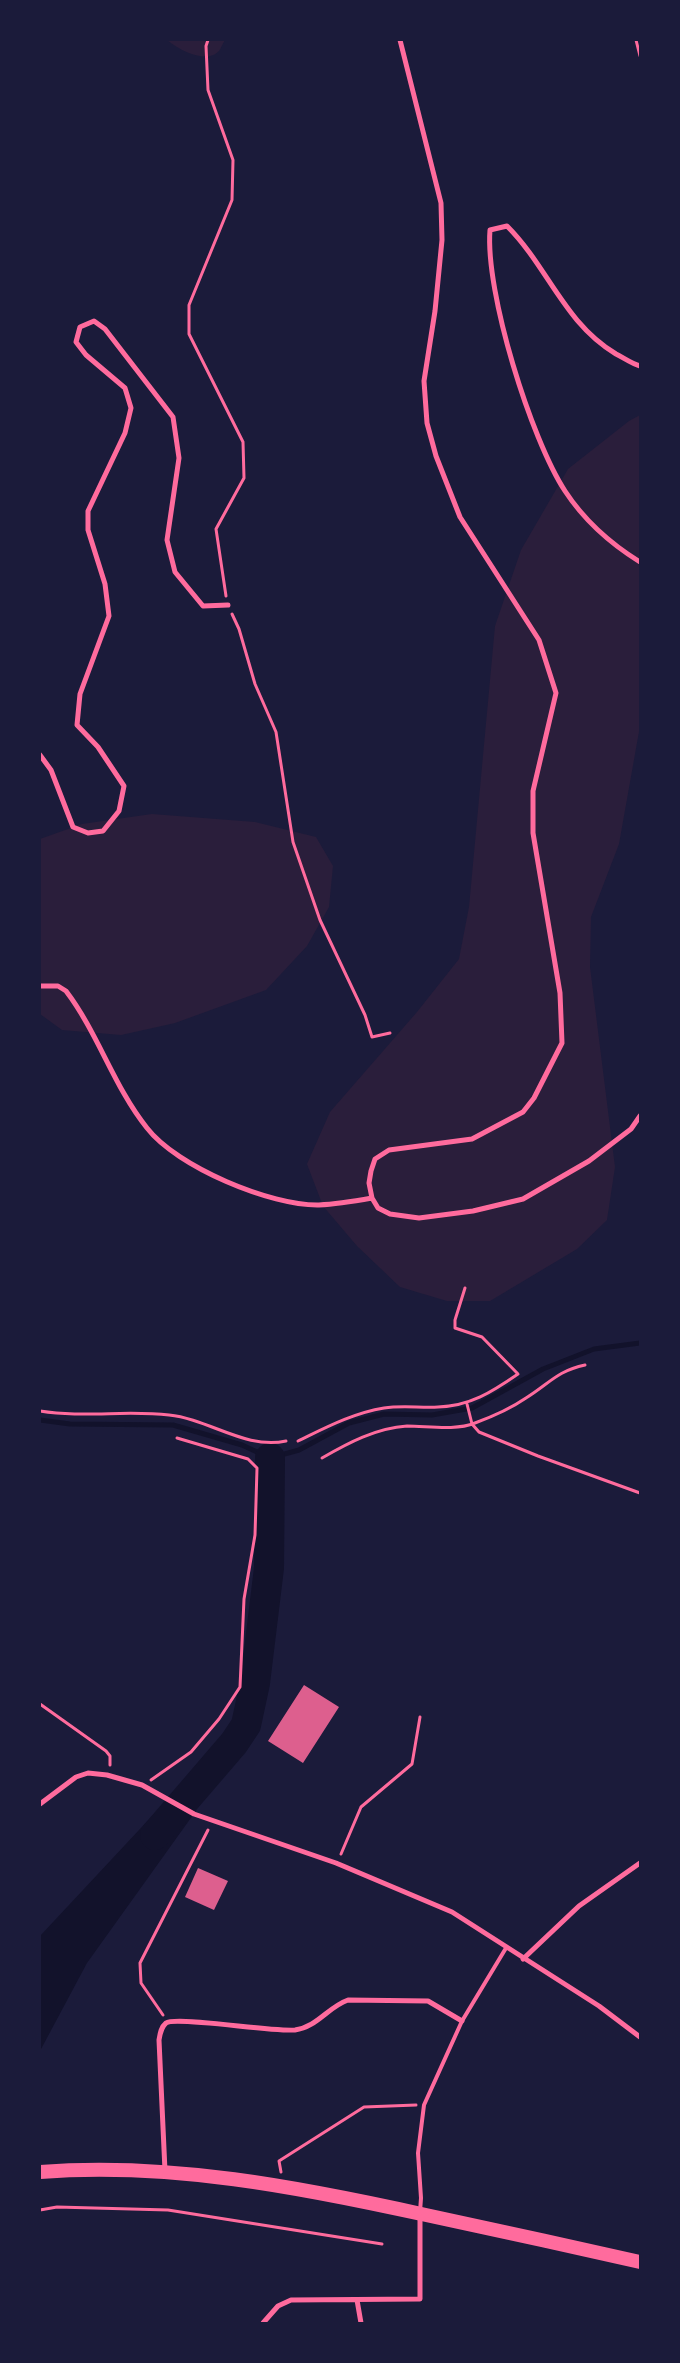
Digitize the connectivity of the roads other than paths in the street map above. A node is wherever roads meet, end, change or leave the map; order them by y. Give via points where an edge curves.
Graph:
1 (400, 40) edge
2 (640, 366) edge
3 (640, 562) edge
4 (228, 604) road end
5 (40, 755) edge
6 (40, 986) edge
7 (640, 1116) edge
8 (372, 1198) junction
9 (40, 1804) edge
10 (640, 1863) edge
11 (506, 1948) junction
12 (523, 1958) junction
13 (462, 2021) junction
14 (640, 2037) edge
15 (40, 2172) edge
16 (165, 2172) junction
17 (420, 2214) junction
18 (640, 2262) edge
19 (357, 2300) junction
20 (263, 2323) edge
21 (361, 2323) edge

1 - 8 street via 441,203 442,240 424,381 427,423 460,517 539,640 556,693 533,791 533,833 560,993 562,1042 534,1098 523,1112 472,1139 390,1150 375,1159 369,1183
2 - 3 street via 598,343 569,313 521,240 507,226 490,230 488,248 496,293 516,374 549,463 566,492 594,526
4 - 5 street via 203,606 175,572 167,540 179,458 173,417 105,329 94,321 80,327 76,342 86,355 125,388 131,408 125,434 88,511 88,530 105,584 109,616 80,694 77,725 98,747 124,786 119,812 102,831 88,833 73,827 51,770
6 - 8 street via 58,986 66,991 147,1129 177,1154 218,1180 285,1202 319,1205
7 - 8 street via 631,1129 589,1161 523,1199 419,1218 390,1214 378,1208
9 - 11 street via 76,1777 88,1773 142,1784 194,1814 336,1863 452,1912
10 - 12 street via 579,1906
11 - 12 street
11 - 13 lane
12 - 14 street via 600,2006
13 - 16 street via 428,2001 348,2000 337,2004 310,2026 295,2030 241,2028 179,2020 167,2022 159,2040
13 - 17 lane via 424,2105 418,2153
15 - 16 highway
16 - 17 highway via 284,2186
17 - 18 highway
17 - 19 street via 420,2299
19 - 20 street via 292,2300 278,2306
19 - 21 street

